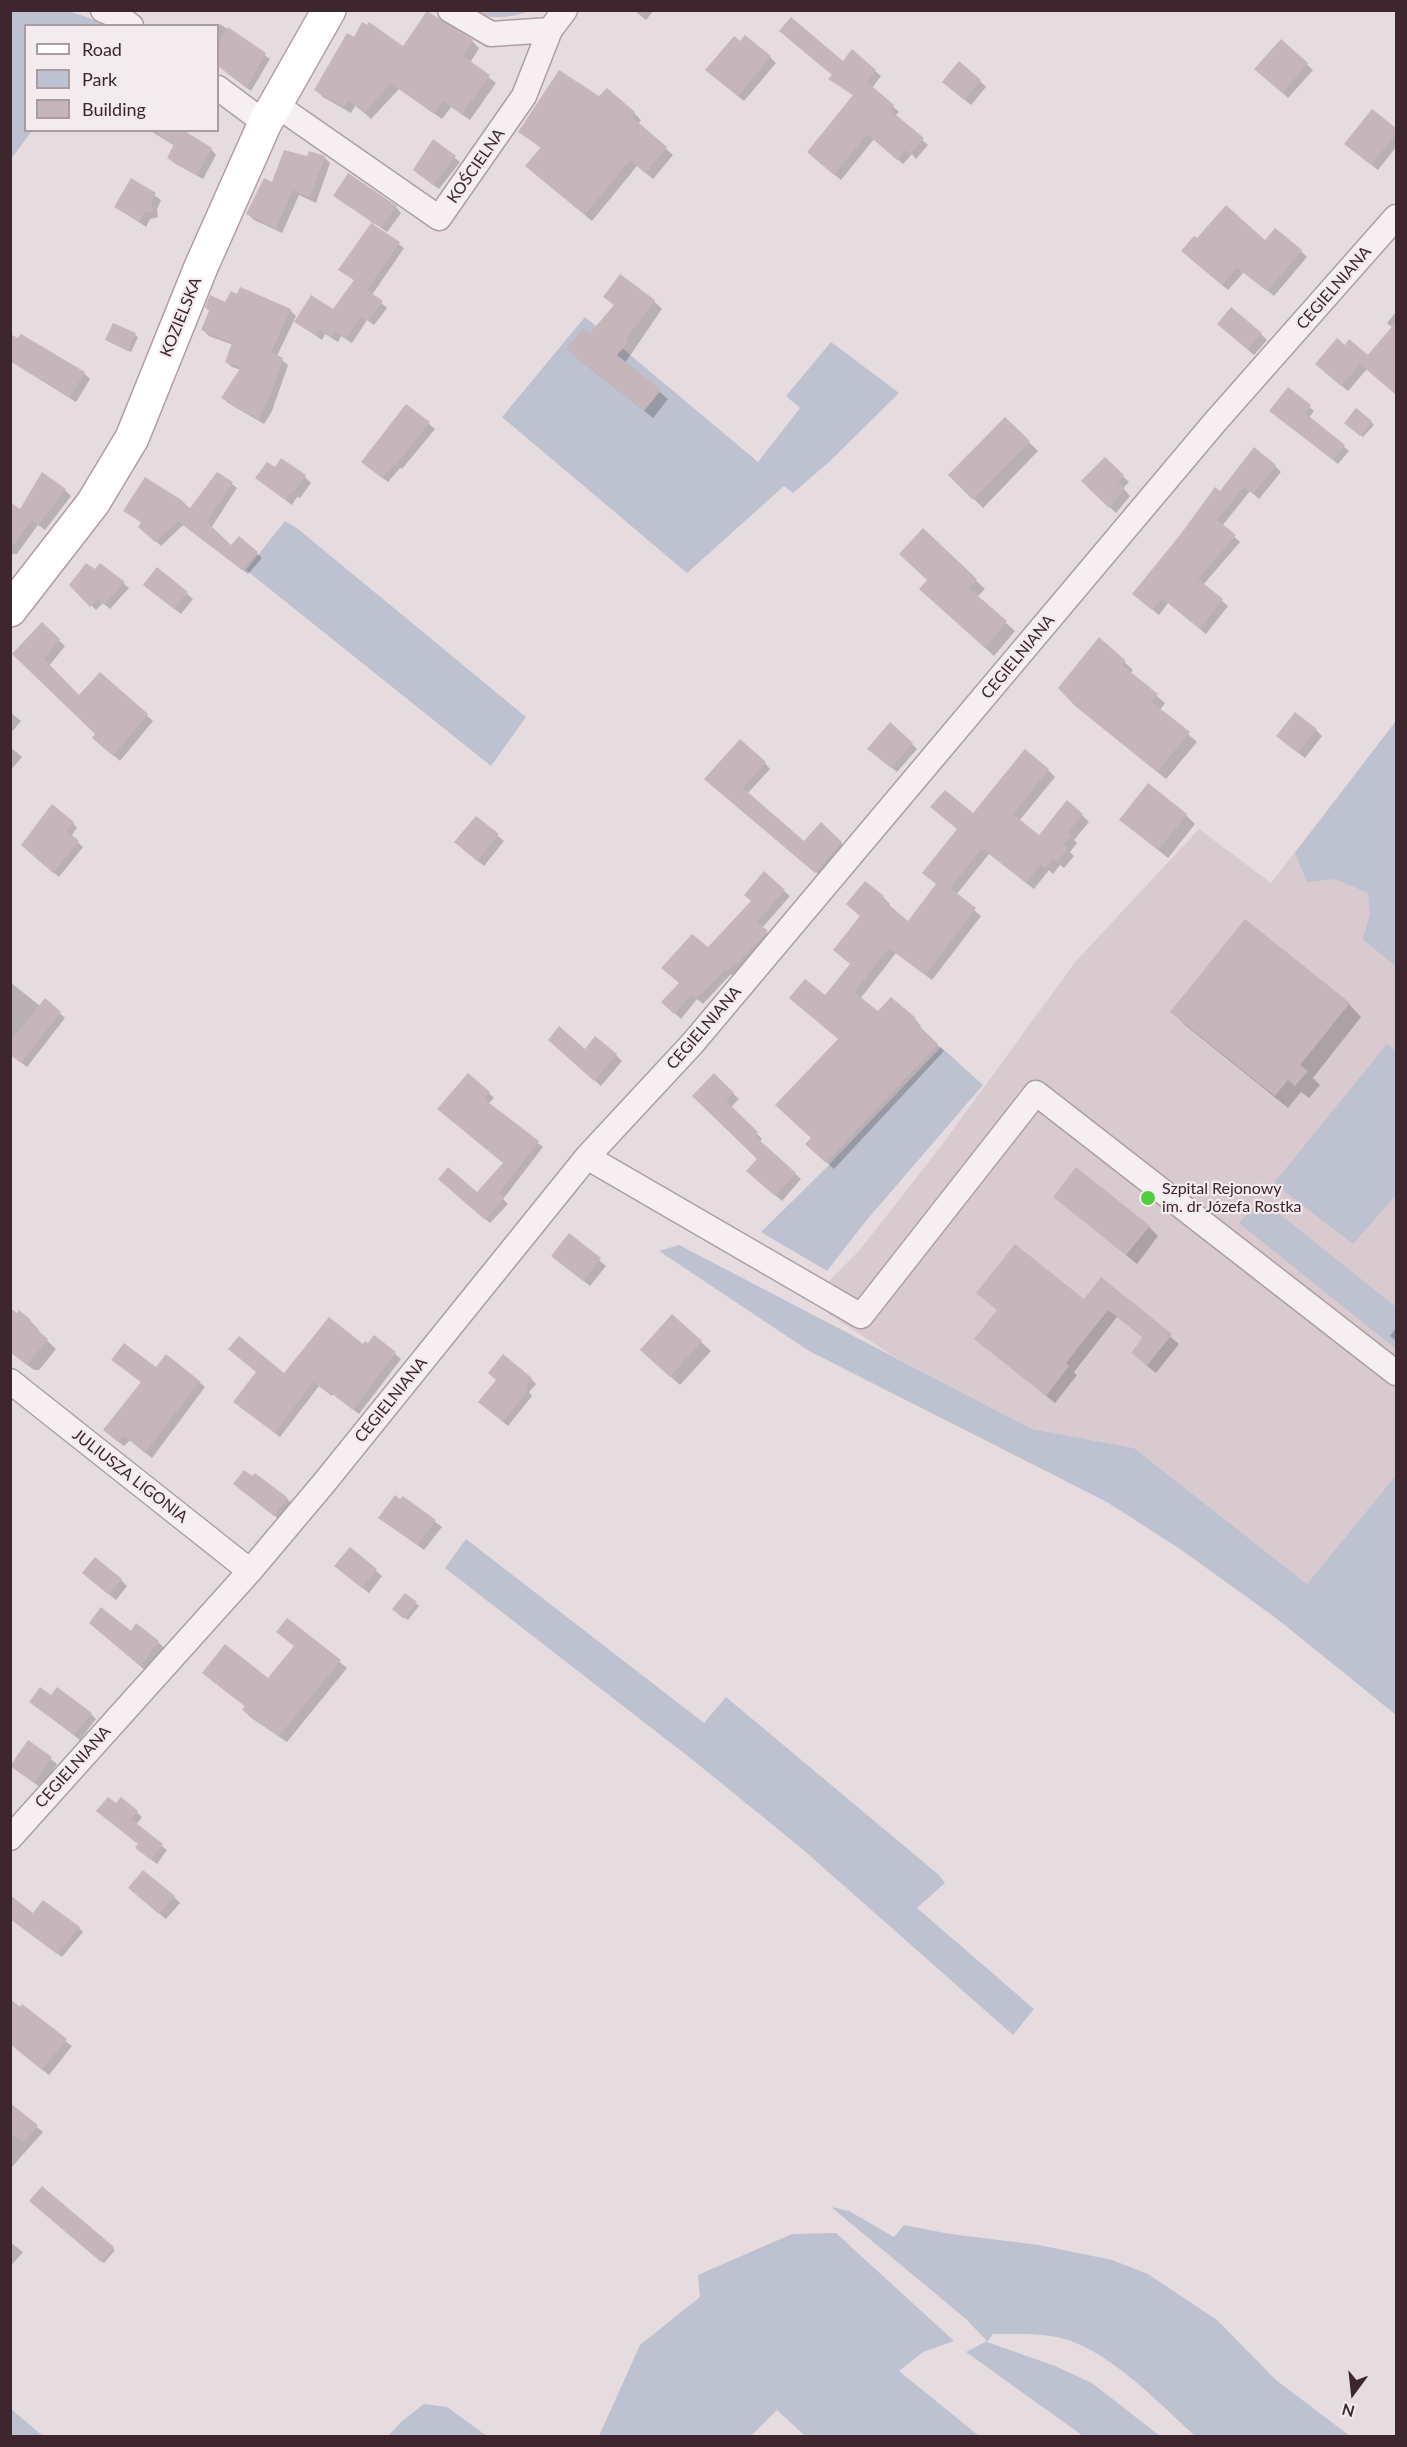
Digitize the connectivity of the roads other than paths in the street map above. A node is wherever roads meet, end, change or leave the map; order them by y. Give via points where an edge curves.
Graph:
1 (103, 10) edge
2 (329, 10) edge
3 (450, 10) edge
4 (565, 10) edge
5 (128, 24) edge
6 (550, 30) junction
7 (219, 88) edge
8 (270, 114) junction
9 (1396, 217) edge
10 (10, 610) edge
11 (586, 1157) junction
12 (1396, 1372) edge
13 (10, 1381) edge
14 (250, 1571) junction
15 (10, 1838) edge

1 - 5 street
2 - 8 main road, KOZIELSKA
3 - 6 street via 491,34
4 - 6 street, KOŚCIELNA
6 - 8 street, KOŚCIELNA via 524,96 439,218
7 - 8 street
8 - 10 main road, KOZIELSKA via 201,267 132,438 93,503
9 - 11 street, CEGIELNIANA via 1215,422 692,1044
11 - 12 street via 861,1316 1036,1093
11 - 14 street, CEGIELNIANA
13 - 14 street, JULIUSZA LIGONIA
14 - 15 street, CEGIELNIANA

